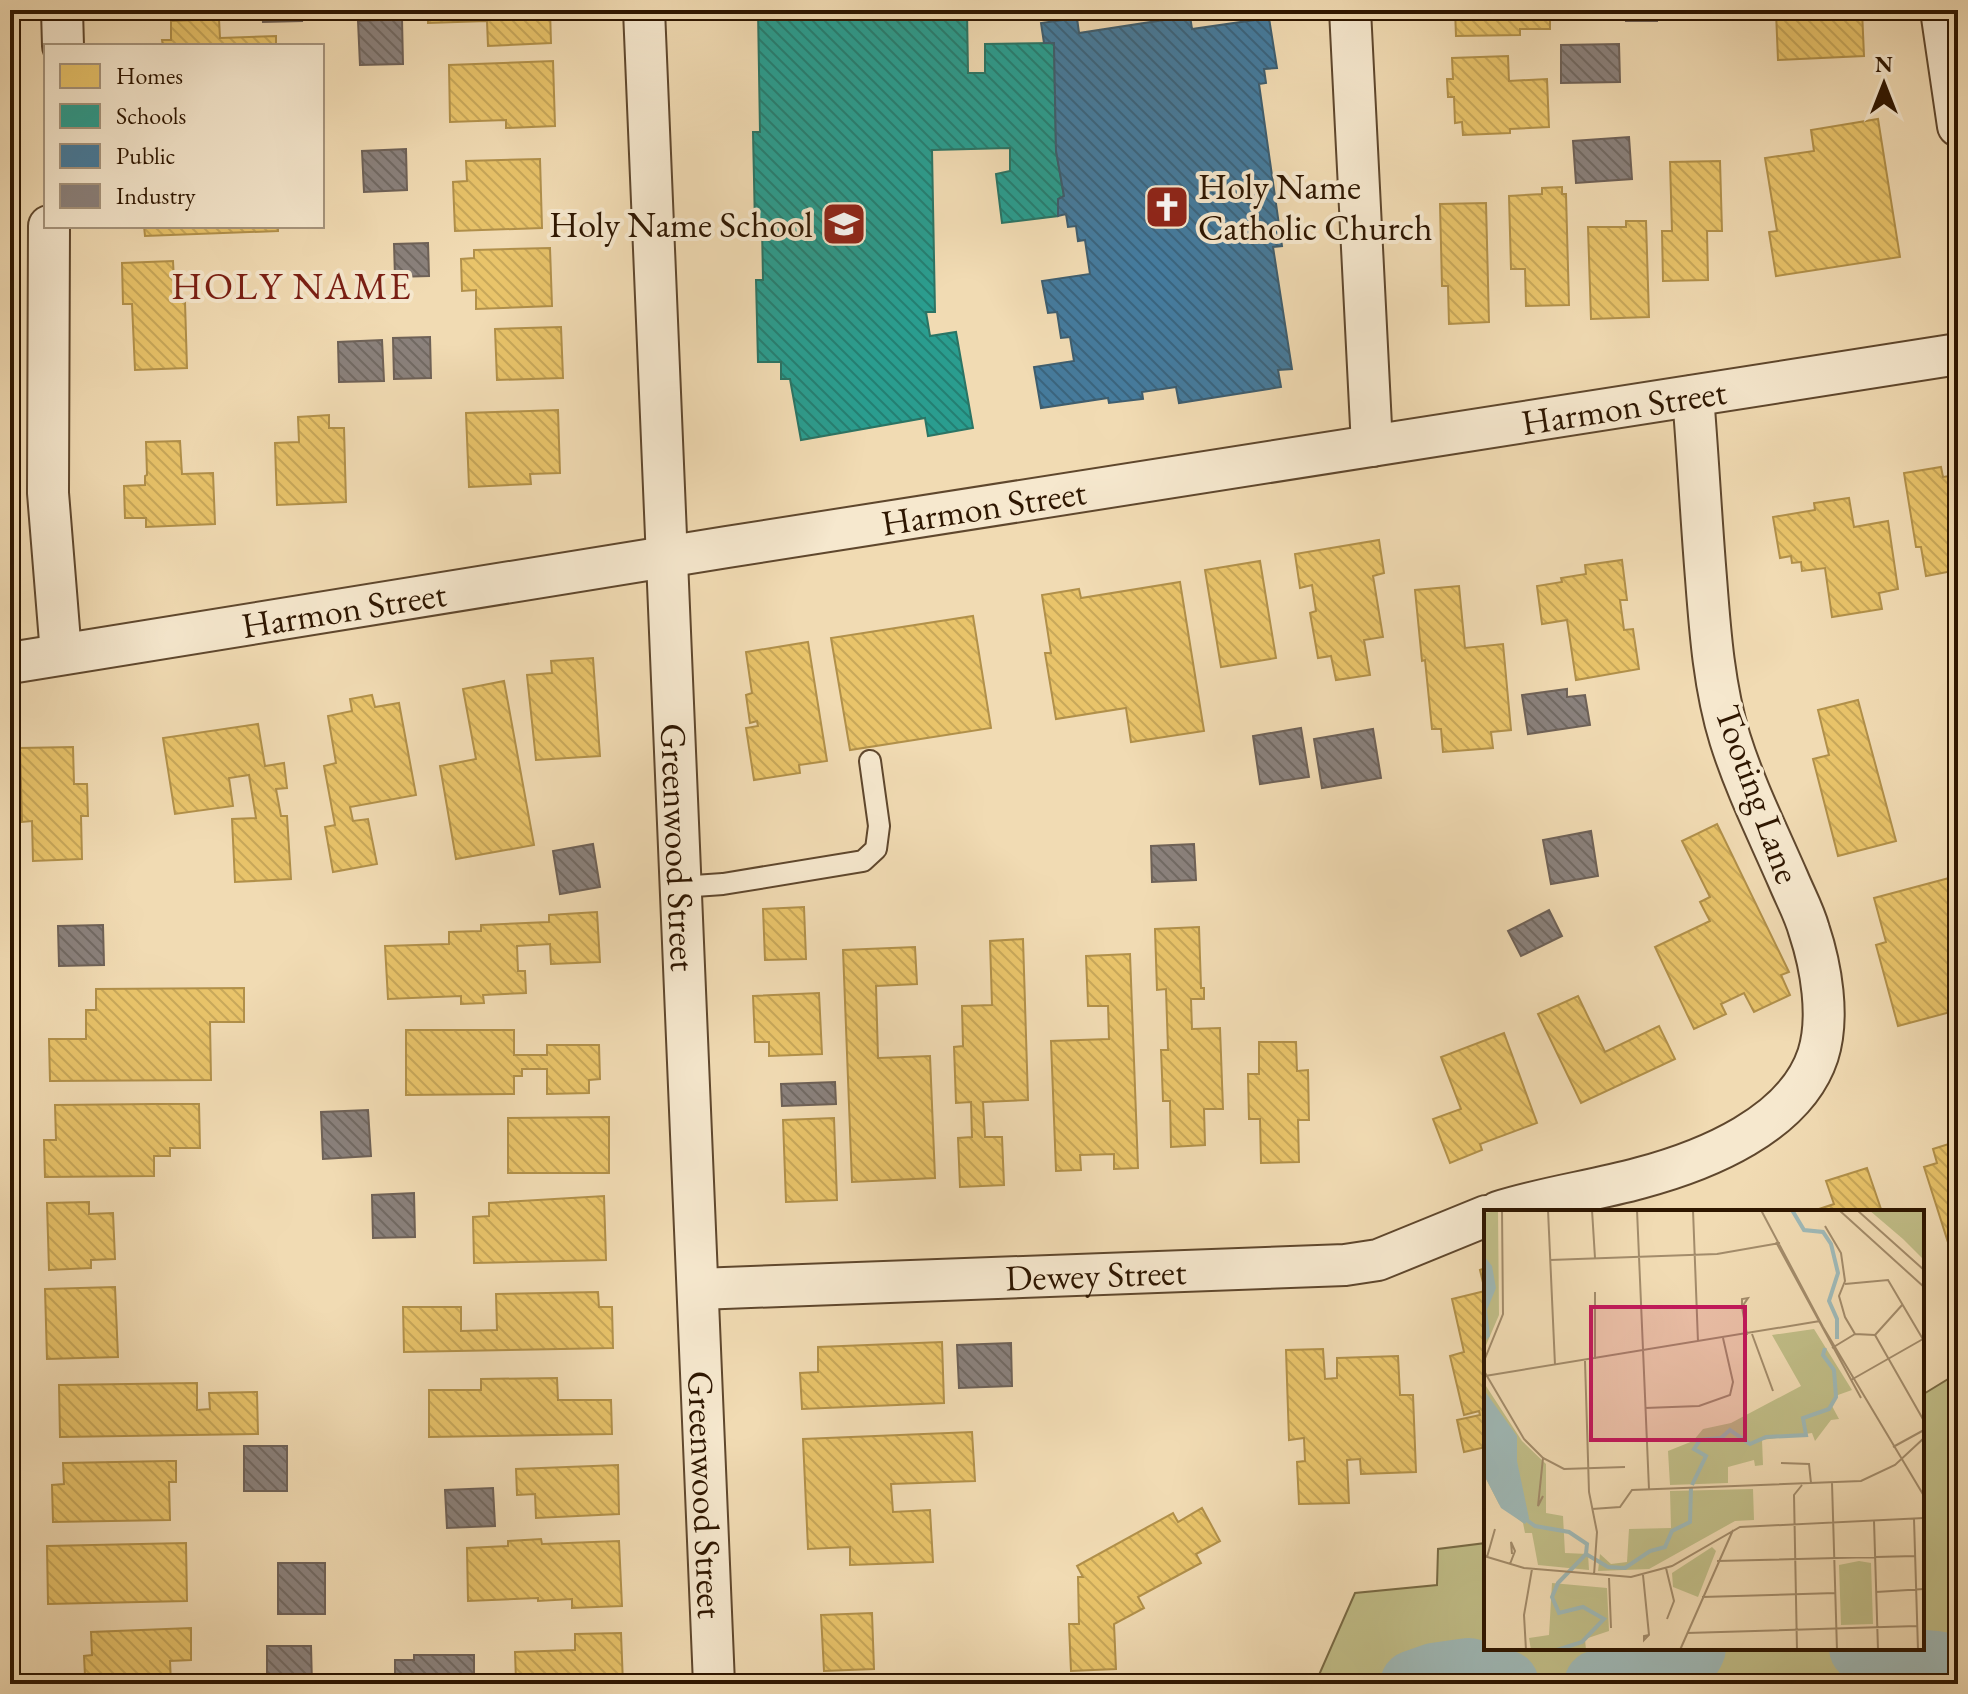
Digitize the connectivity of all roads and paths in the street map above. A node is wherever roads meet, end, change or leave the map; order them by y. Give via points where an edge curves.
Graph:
1 (62, 10) edge
2 (644, 10) edge
3 (1350, 10) edge
4 (1941, 10) edge
5 (63, 44) edge
6 (1958, 126) edge
7 (49, 228) edge
8 (1958, 354) edge
9 (1693, 396) junction
10 (1372, 446) junction
11 (667, 558) junction
12 (61, 654) junction
13 (10, 663) edge
14 (870, 761) dead end
15 (680, 887) junction
16 (1504, 1210) edge
17 (1484, 1217) edge
18 (698, 1289) junction
19 (714, 1684) edge

1 - 5 street
2 - 11 street, Greenwood Street
3 - 10 street
4 - 6 street
7 - 12 street via 48,493
8 - 9 street, Harmon Street
9 - 10 street, Harmon Street
9 - 16 street, Tooting Lane via 1718,687 1741,772 1817,956 1823,1023 1818,1055 1797,1091 1753,1132 1726,1147 1689,1164
10 - 11 street, Harmon Street
11 - 12 street, Harmon Street
11 - 15 street, Greenwood Street
12 - 13 street, Harmon Street
14 - 15 lane via 879,826 876,849 863,861
15 - 18 street, Greenwood Street
17 - 18 street, Dewey Street via 1378,1260 1345,1265
18 - 19 street, Greenwood Street

